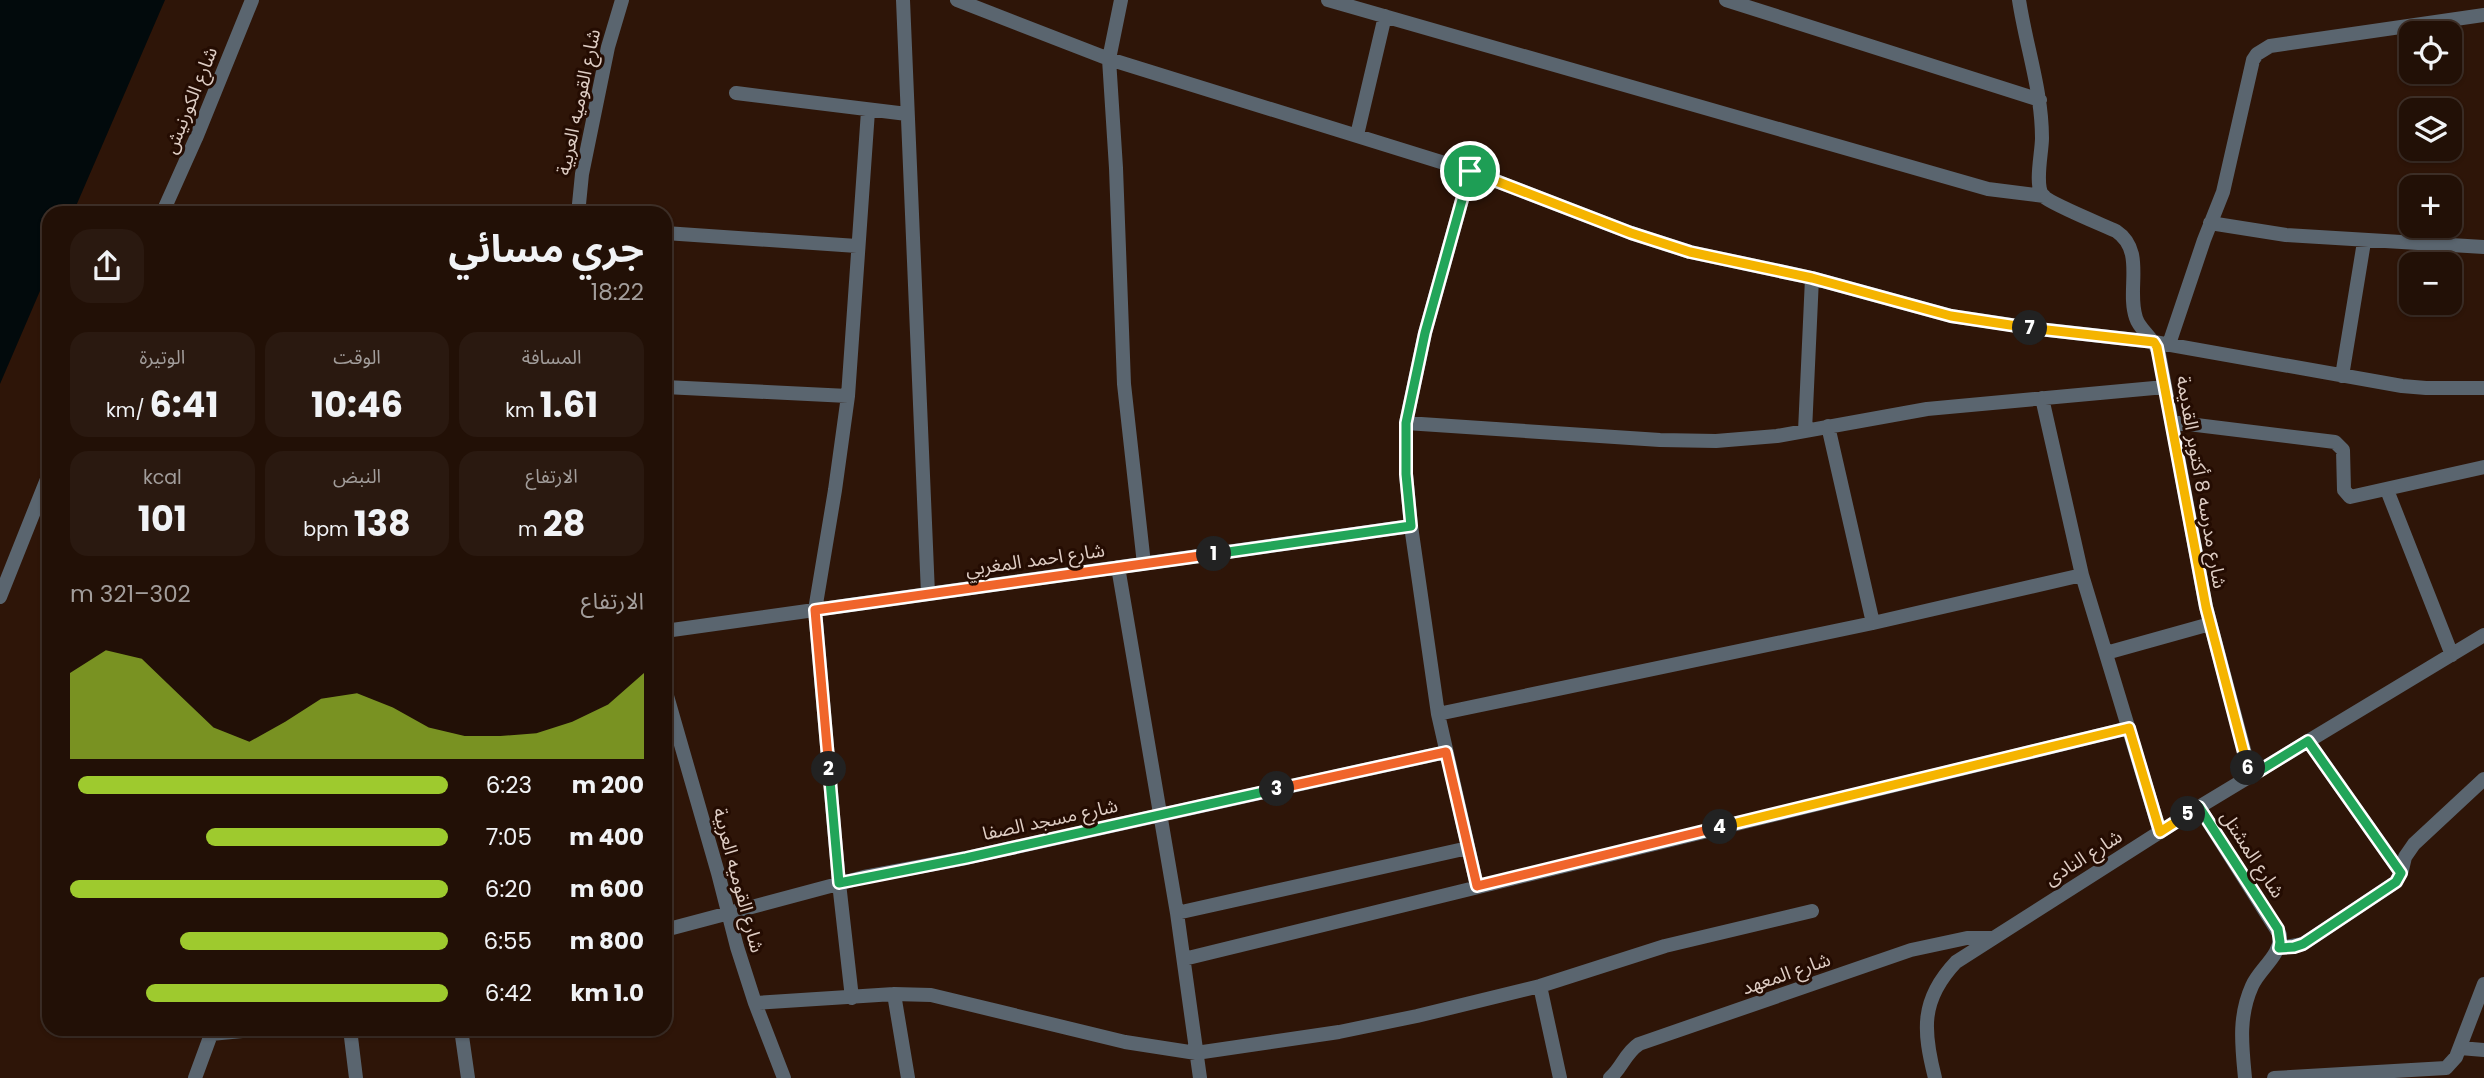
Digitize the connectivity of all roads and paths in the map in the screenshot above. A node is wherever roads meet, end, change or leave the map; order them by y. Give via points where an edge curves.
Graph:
1 (253, 0) edge
2 (622, 0) edge
3 (903, 0) edge
4 (957, 0) edge
5 (1121, 0) edge
6 (1328, 0) edge
7 (1726, 0) edge
8 (2019, 0) edge
9 (2484, 15) edge
10 (1385, 16) junction
11 (1109, 59) junction
12 (736, 93) dead end
13 (2040, 100) junction
14 (868, 111) junction
15 (907, 114) junction
16 (1357, 135) junction
17 (1470, 171) junction
18 (2043, 196) junction
19 (166, 206) edge
20 (580, 206) edge
21 (2210, 223) junction
22 (672, 233) edge
23 (2364, 242) junction
24 (857, 246) junction
25 (2484, 247) edge
26 (1812, 278) junction
27 (2162, 343) junction
28 (2342, 376) junction
29 (672, 387) edge
30 (2165, 387) junction
31 (2484, 388) edge
32 (848, 396) junction
33 (2042, 398) junction
34 (2172, 422) junction
35 (1406, 423) junction
36 (1828, 426) junction
37 (1805, 431) junction
38 (2484, 467) edge
39 (2387, 489) junction
40 (42, 492) edge
41 (1411, 526) junction
42 (1144, 564) junction
43 (1118, 567) junction
44 (2082, 575) junction
45 (928, 594) junction
46 (0, 597) edge
47 (815, 610) junction
48 (1873, 623) junction
49 (2210, 624) junction
50 (672, 630) edge
51 (2484, 635) edge
52 (2106, 653) junction
53 (2452, 655) junction
54 (672, 714) edge
55 (1438, 714) junction
56 (2129, 728) junction
57 (2308, 741) junction
58 (1446, 752) junction
59 (2251, 776) junction
60 (2484, 779) edge
61 (2199, 807) junction
62 (1159, 815) junction
63 (2160, 832) junction
64 (1468, 848) junction
65 (2401, 873) junction
66 (839, 883) junction
67 (1477, 886) junction
68 (1812, 912) dead end
69 (728, 913) junction
70 (1177, 913) junction
71 (672, 928) edge
72 (1992, 938) junction
73 (2279, 948) junction
74 (1184, 959) junction
75 (2484, 984) edge
76 (1539, 986) junction
77 (894, 994) junction
78 (852, 998) junction
79 (755, 1003) junction
80 (211, 1036) edge
81 (351, 1036) edge
82 (462, 1036) edge
83 (2460, 1048) junction
84 (2484, 1050) edge
85 (1196, 1053) junction
86 (195, 1078) edge
87 (355, 1078) edge
88 (468, 1078) edge
89 (784, 1078) edge
90 (908, 1078) edge
91 (1200, 1078) edge
92 (1560, 1078) edge
93 (1610, 1078) edge
94 (1935, 1078) edge
95 (2245, 1078) edge
96 (2274, 1078) edge

1 - 19 street, شارع الكورنيش
2 - 20 street, شارع القوميه العربية via 611,32
3 - 15 street
4 - 11 street
5 - 11 street
6 - 10 street
7 - 13 street
8 - 13 street
9 - 21 street via 2263,49 2253,60 2227,178
10 - 16 street
10 - 18 street via 1988,189
11 - 16 street
11 - 42 street via 1124,384
12 - 14 street
13 - 18 street via 2039,186
14 - 15 street
14 - 24 street
15 - 45 street
16 - 17 street
17 - 26 street via 1690,252
17 - 35 street via 1425,333
18 - 27 street, شارع مدرسه 8 أكتوبر القديمة via 2116,231 2128,242 2133,256 2135,315 2140,326
21 - 23 street
21 - 27 street
22 - 24 street
23 - 25 street
23 - 28 street
24 - 32 street
26 - 27 street via 1951,316
26 - 37 street
27 - 28 street
27 - 30 street, شارع مدرسه 8 أكتوبر القديمة via 2159,354
28 - 31 street via 2426,388
29 - 32 street
30 - 33 street
30 - 34 street, شارع مدرسه 8 أكتوبر القديمة
32 - 47 street
33 - 36 street via 1927,409
33 - 44 street
34 - 39 street via 2334,442 2343,450 2346,495
34 - 49 street, شارع مدرسه 8 أكتوبر القديمة
35 - 37 street via 1688,441
35 - 41 street
36 - 37 street
36 - 48 street
38 - 39 street
39 - 53 street
40 - 46 street
41 - 42 street, شارع احمد المغربي
41 - 55 street
42 - 43 street, شارع احمد المغربي
43 - 45 street, شارع احمد المغربي
43 - 62 street
44 - 48 street
44 - 52 street
45 - 47 street, شارع احمد المغربي
47 - 50 street, شارع احمد المغربي
47 - 66 street
48 - 55 street
49 - 52 street
49 - 59 street, شارع مدرسه 8 أكتوبر القديمة
51 - 53 street, شارع النادى
52 - 56 street
53 - 57 street, شارع النادى
54 - 69 street, شارع القوميه العربية
55 - 58 street
56 - 63 street
56 - 67 street
57 - 59 street, شارع النادى
57 - 65 street
58 - 62 street, شارع مسجد الصفا
58 - 64 street
59 - 61 street, شارع النادى
60 - 65 street via 2414,844
61 - 63 street, شارع النادى
61 - 73 street, شارع المشتل via 2278,929
62 - 66 street, شارع مسجد الصفا
62 - 70 street
63 - 72 street, شارع النادى
64 - 67 street
64 - 70 street
65 - 73 street via 2396,882 2303,944
66 - 69 street, شارع مسجد الصفا
66 - 78 street
67 - 74 street
68 - 76 street via 1665,946
69 - 71 street, شارع مسجد الصفا
69 - 79 street, شارع القوميه العربية
70 - 74 street
72 - 93 street, شارع المعهد via 1966,938 1911,950 1639,1044
72 - 94 street, شارع النادى via 1956,962 1930,1001 1926,1041
73 - 95 street via 2259,973 2246,1001 2241,1031
74 - 85 street
75 - 83 street
76 - 85 street via 1339,1032
76 - 92 street
77 - 78 street
77 - 85 street via 931,995 1125,1042
77 - 90 street
78 - 79 street
79 - 89 street, شارع القوميه العربية
80 - 86 street
81 - 87 street
82 - 88 street
83 - 84 street
83 - 96 street via 2446,1068
85 - 91 street

